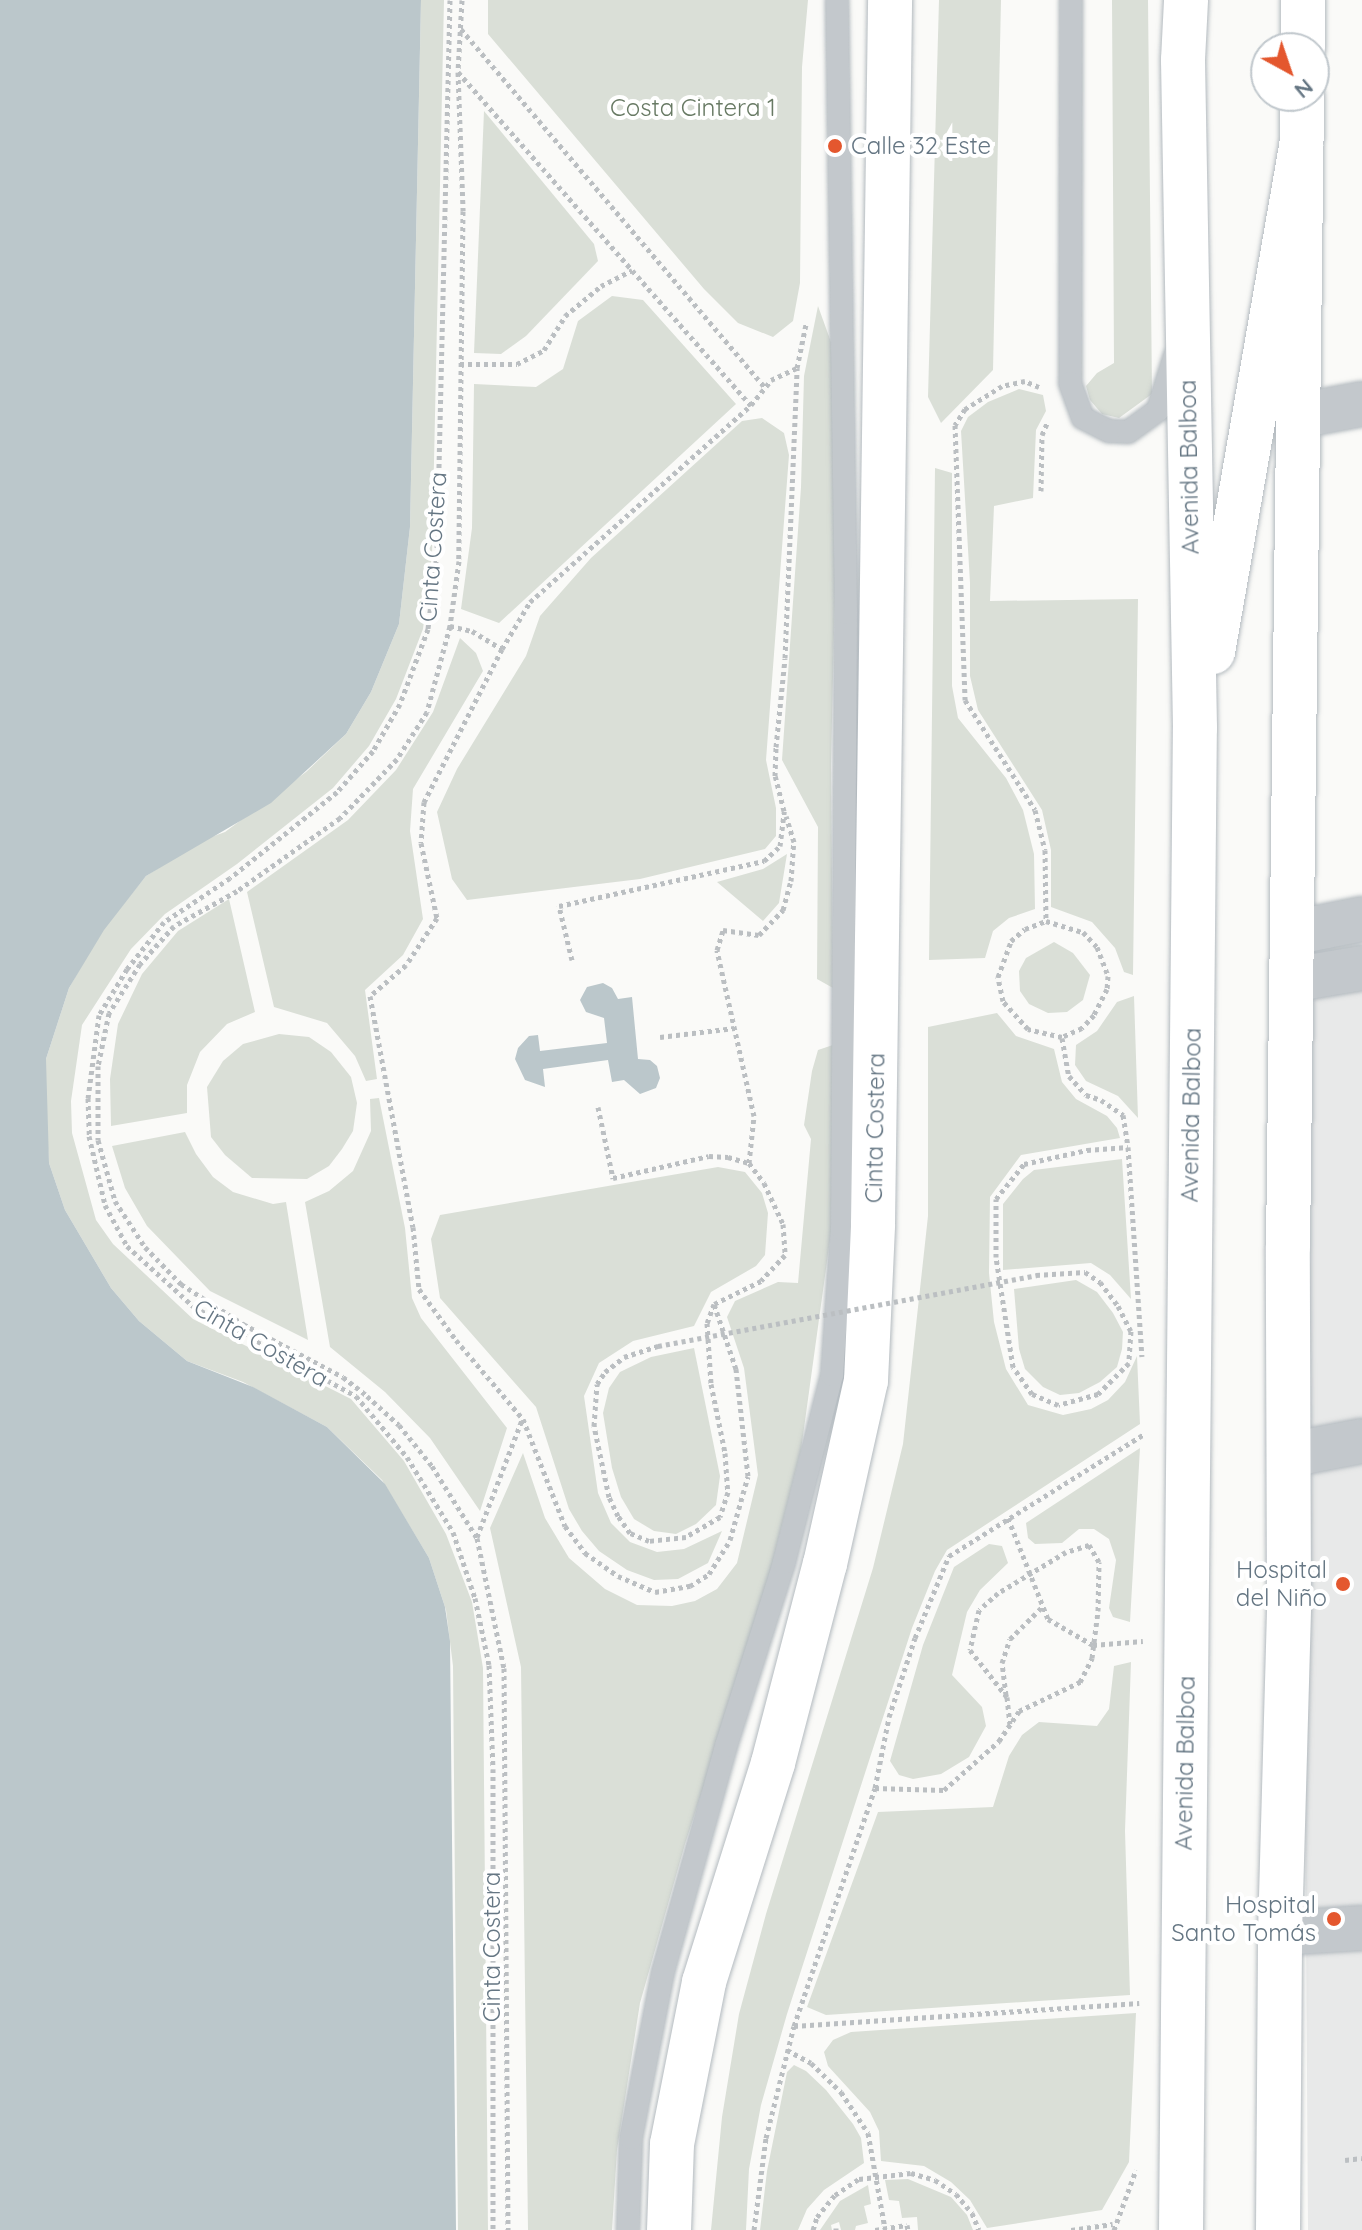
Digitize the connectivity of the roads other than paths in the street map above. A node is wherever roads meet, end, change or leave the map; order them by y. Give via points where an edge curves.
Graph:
1 (837, 0) edge
2 (890, 0) edge
3 (1071, 0) edge
4 (1186, 0) edge
5 (1303, 0) edge
6 (1303, 32) edge
7 (1302, 112) edge
8 (1301, 147) junction
9 (1187, 315) junction
10 (1362, 404) edge
11 (1298, 416) junction
12 (1195, 728) junction
13 (1362, 919) edge
14 (1292, 933) junction
15 (1362, 968) edge
16 (1291, 980) junction
17 (1362, 1441) edge
18 (1289, 1455) junction
19 (1362, 1928) edge
20 (1280, 1933) junction
21 (628, 2230) edge
22 (669, 2230) edge
23 (1181, 2230) edge
24 (1278, 2230) edge

1 - 21 lane via 846,613 842,1229 832,1375 784,1563 663,1972 631,2138
2 - 22 main road, Cinta Costera via 874,1208 866,1381 773,1763 704,1982 672,2144
3 - 9 lane via 1070,383 1083,418 1109,431 1128,432 1158,410
4 - 9 main road, Avenida Balboa
5 - 6 main road
7 - 8 main road
8 - 11 main road
8 - 12 main road
9 - 12 main road, Avenida Balboa
10 - 11 street
11 - 14 main road
12 - 23 main road, Avenida Balboa
13 - 14 street
14 - 16 main road
15 - 16 street
16 - 18 main road
17 - 18 street
18 - 20 main road
19 - 20 street
20 - 24 main road

